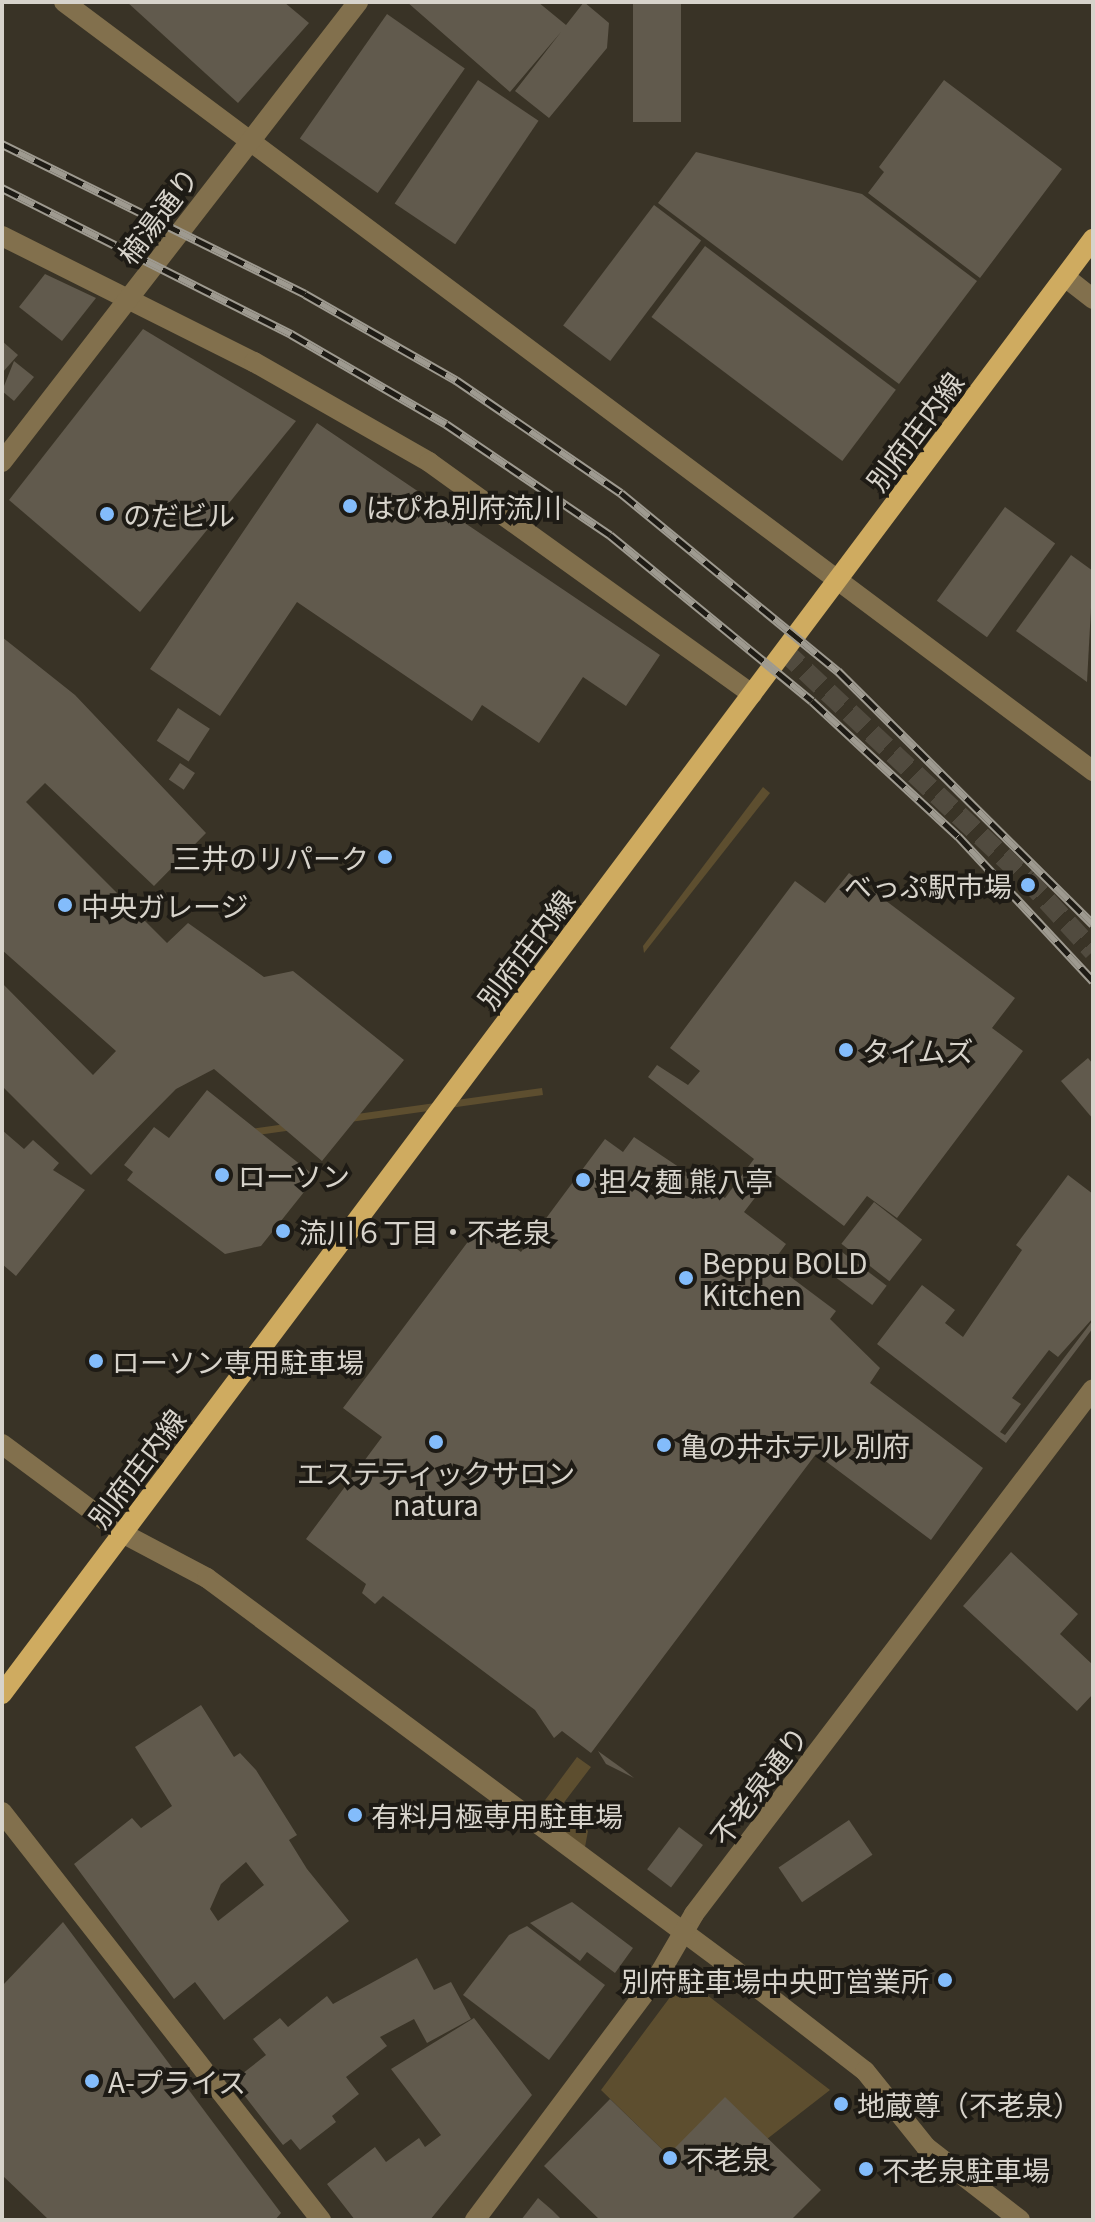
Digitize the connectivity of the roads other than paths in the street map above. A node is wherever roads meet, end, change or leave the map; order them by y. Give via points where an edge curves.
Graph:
1 (64, 2) edge
2 (358, 2) edge
3 (249, 139) junction
4 (2, 236) edge
5 (1093, 239) edge
6 (1065, 277) junction
7 (131, 297) junction
8 (1093, 299) edge
9 (2, 462) edge
10 (839, 577) junction
11 (752, 694) junction
12 (1093, 771) edge
13 (1093, 1389) edge
14 (2, 1444) edge
15 (122, 1533) junction
16 (2, 1694) edge
17 (2, 1812) edge
18 (683, 1934) junction
19 (1016, 2219) edge
20 (321, 2220) edge
21 (475, 2220) edge

1 - 3 street
2 - 3 street, 楠湯通り
3 - 7 street, 楠湯通り
3 - 10 street
4 - 7 street
5 - 6 main road, 別府庄内線
6 - 8 street
6 - 10 main road, 別府庄内線
7 - 9 street, 楠湯通り
7 - 11 street via 429,462
10 - 11 main road, 別府庄内線
10 - 12 street
11 - 15 main road, 別府庄内線
13 - 18 street, 不老泉通り
14 - 15 street
15 - 16 main road, 別府庄内線
15 - 18 street via 207,1578
17 - 20 street
18 - 19 street via 865,2071 926,2147
18 - 21 street, 不老泉通り

